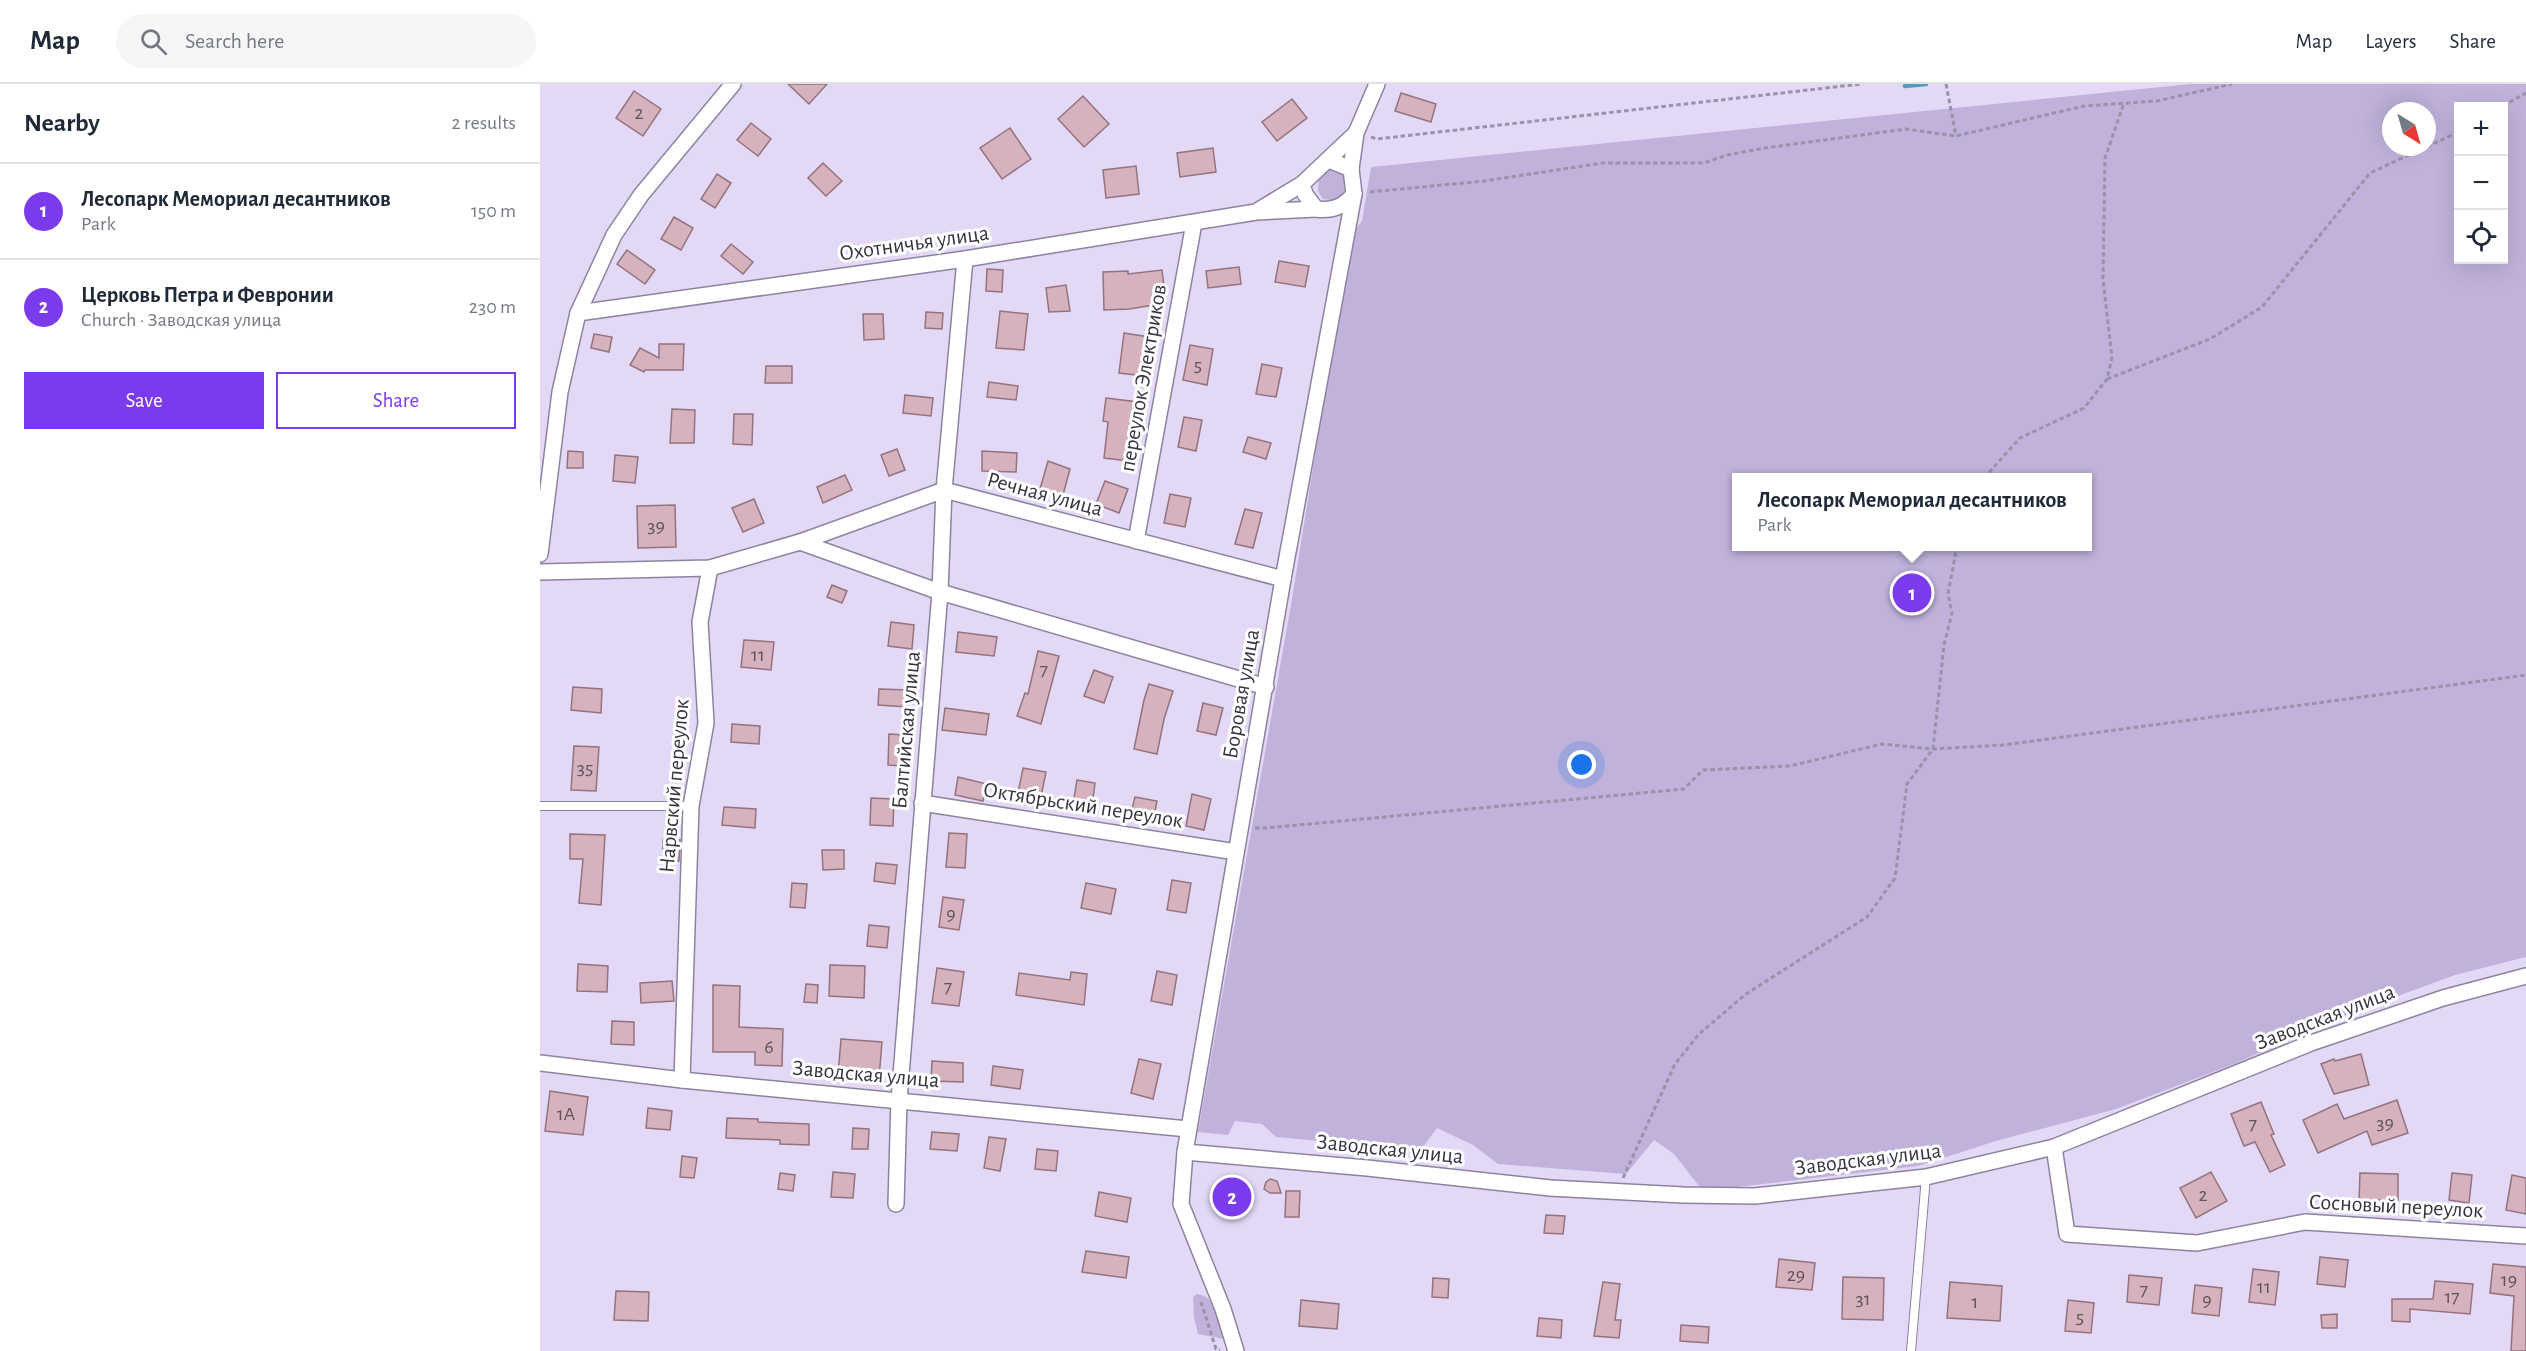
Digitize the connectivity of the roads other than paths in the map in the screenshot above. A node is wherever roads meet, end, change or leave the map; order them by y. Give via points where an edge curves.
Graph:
1 (733, 84) edge
2 (1377, 84) edge
3 (1356, 133) junction
4 (1329, 160) junction
5 (1351, 169) junction
6 (1302, 184) junction
7 (1354, 194) junction
8 (1322, 210) junction
9 (1257, 212) junction
10 (1348, 220) junction
11 (1194, 222) junction
12 (965, 259) junction
13 (578, 313) junction
14 (944, 490) junction
15 (1136, 541) junction
16 (800, 542) junction
17 (540, 554) edge
18 (710, 568) junction
19 (540, 572) edge
20 (1283, 579) junction
21 (940, 592) junction
22 (1266, 687) junction
23 (922, 803) junction
24 (540, 806) edge
25 (691, 806) junction
26 (1236, 852) junction
27 (2526, 975) edge
28 (540, 1064) edge
29 (682, 1080) junction
30 (899, 1100) junction
31 (1188, 1129) junction
32 (2054, 1147) junction
33 (1185, 1152) junction
34 (1926, 1177) junction
35 (896, 1204) dead end
36 (2526, 1236) edge
37 (1236, 1351) edge
38 (1911, 1351) edge

1 - 13 street via 640,195 614,235
2 - 3 street
3 - 4 street
3 - 5 street
4 - 5 street
4 - 6 street
5 - 7 street
6 - 8 street via 1305,194
6 - 9 street, Охотничья улица
7 - 8 street via 1340,207
7 - 10 street, Боровая улица
8 - 9 street, Охотничья улица
8 - 10 street, Охотничья улица
9 - 11 street, Охотничья улица
10 - 20 street, Боровая улица
11 - 12 street, Охотничья улица
11 - 15 street, переулок Электриков
12 - 13 street, Охотничья улица
12 - 14 street, Балтийская улица
13 - 17 street via 560,392
14 - 15 street, Речная улица
14 - 16 street
14 - 21 street, Балтийская улица
15 - 20 street, Речная улица
16 - 18 street
16 - 21 street
18 - 19 street
18 - 25 street, Нарвский переулок via 700,622 706,723
20 - 22 street, Боровая улица
21 - 22 street
21 - 23 street, Балтийская улица
22 - 26 street, Боровая улица
23 - 26 street, Октябрьский переулок
23 - 30 street, Балтийская улица
24 - 25 lane
25 - 29 street, Нарвский переулок
26 - 31 street, Боровая улица
27 - 32 street, Заводская улица via 2443,998 2311,1043
28 - 29 street, Заводская улица
29 - 30 street, Заводская улица
30 - 31 street, Заводская улица
30 - 35 street, Балтийская улица
31 - 33 street, Боровая улица
32 - 34 street, Заводская улица
32 - 36 street, Сосновый переулок via 2067,1234 2197,1243 2305,1222
33 - 34 street, Заводская улица via 1550,1188 1683,1195 1755,1196
33 - 37 street, Боровая улица via 1181,1204
34 - 38 lane

